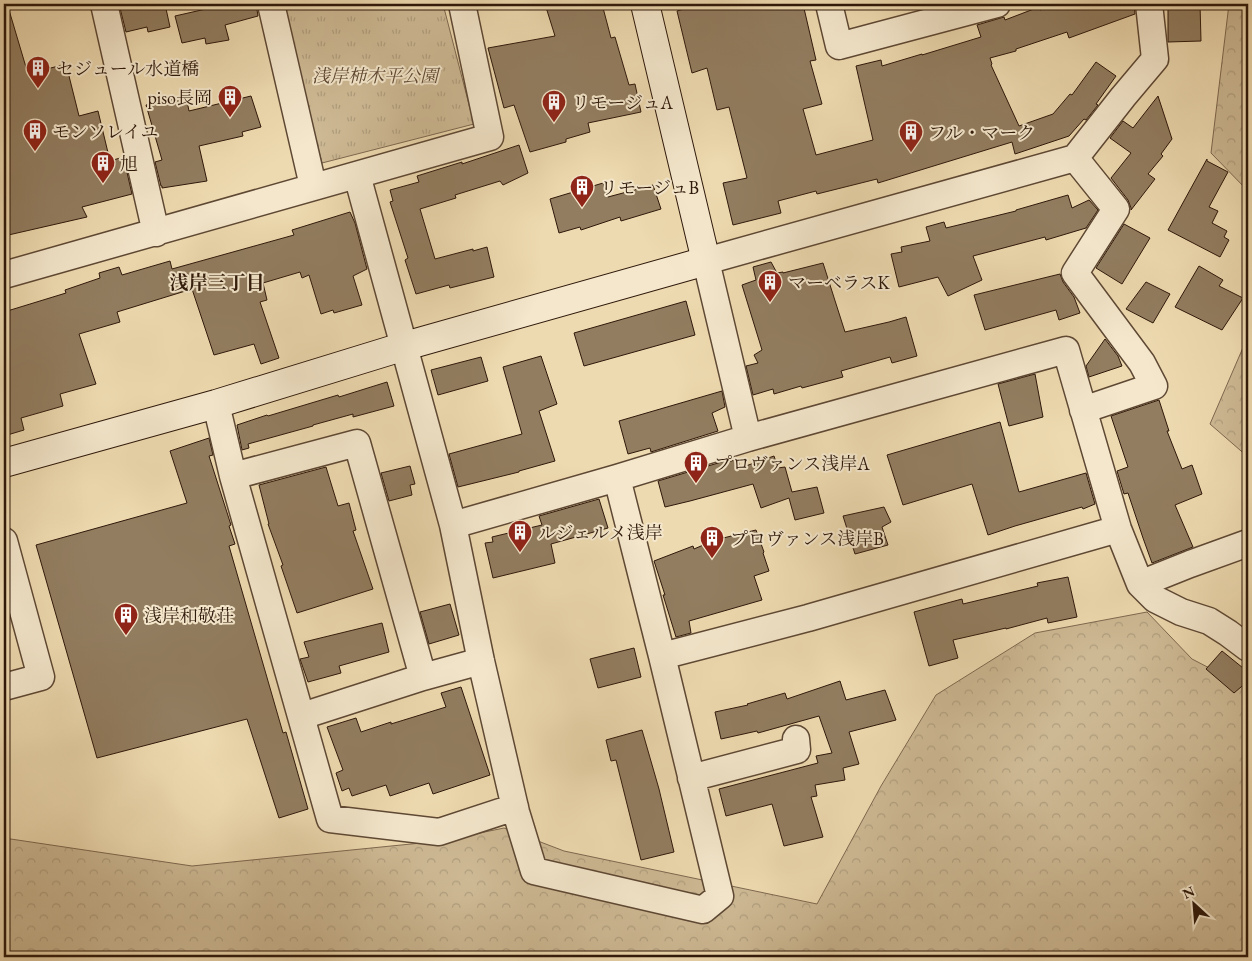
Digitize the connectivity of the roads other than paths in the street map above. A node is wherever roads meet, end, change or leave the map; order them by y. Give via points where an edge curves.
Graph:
1 (104, 4) edge
2 (271, 4) edge
3 (462, 4) edge
4 (645, 4) edge
5 (829, 4) edge
6 (997, 4) edge
7 (1149, 4) edge
8 (1075, 158) junction
9 (358, 175) junction
10 (313, 186) junction
11 (156, 233) junction
12 (706, 261) junction
13 (4, 275) edge
14 (405, 346) junction
15 (216, 404) junction
16 (1083, 410) junction
17 (748, 438) junction
18 (4, 463) edge
19 (233, 476) junction
20 (617, 478) junction
21 (453, 525) junction
22 (1118, 529) junction
23 (4, 541) edge
24 (1248, 543) edge
25 (1140, 584) junction
26 (1248, 648) edge
27 (662, 656) junction
28 (481, 661) junction
29 (423, 677) junction
30 (4, 687) edge
31 (302, 716) junction
32 (796, 739) dead end
33 (691, 778) junction
34 (515, 807) junction

1 - 11 street
2 - 10 street
3 - 9 street via 490,137
4 - 12 street
5 - 6 street via 839,46
7 - 8 street via 1155,59
8 - 12 street
8 - 16 street via 1116,209 1075,273 1142,363 1154,386
9 - 10 street
9 - 14 street
10 - 11 street
11 - 13 street
12 - 14 street
12 - 17 street
14 - 15 street
14 - 21 street
15 - 18 street
15 - 19 street
16 - 17 street via 1066,350
16 - 22 street
17 - 20 street
19 - 29 street via 357,443
19 - 31 street
20 - 21 street
20 - 27 street
21 - 28 street
22 - 25 street
22 - 27 street via 808,618
23 - 30 street via 41,677
24 - 25 street
25 - 26 street via 1155,599 1209,622
27 - 33 street
28 - 29 street
28 - 34 street
29 - 31 street
31 - 34 street via 330,819 439,832
32 - 33 street via 797,750
33 - 34 street via 720,896 704,910 534,871

